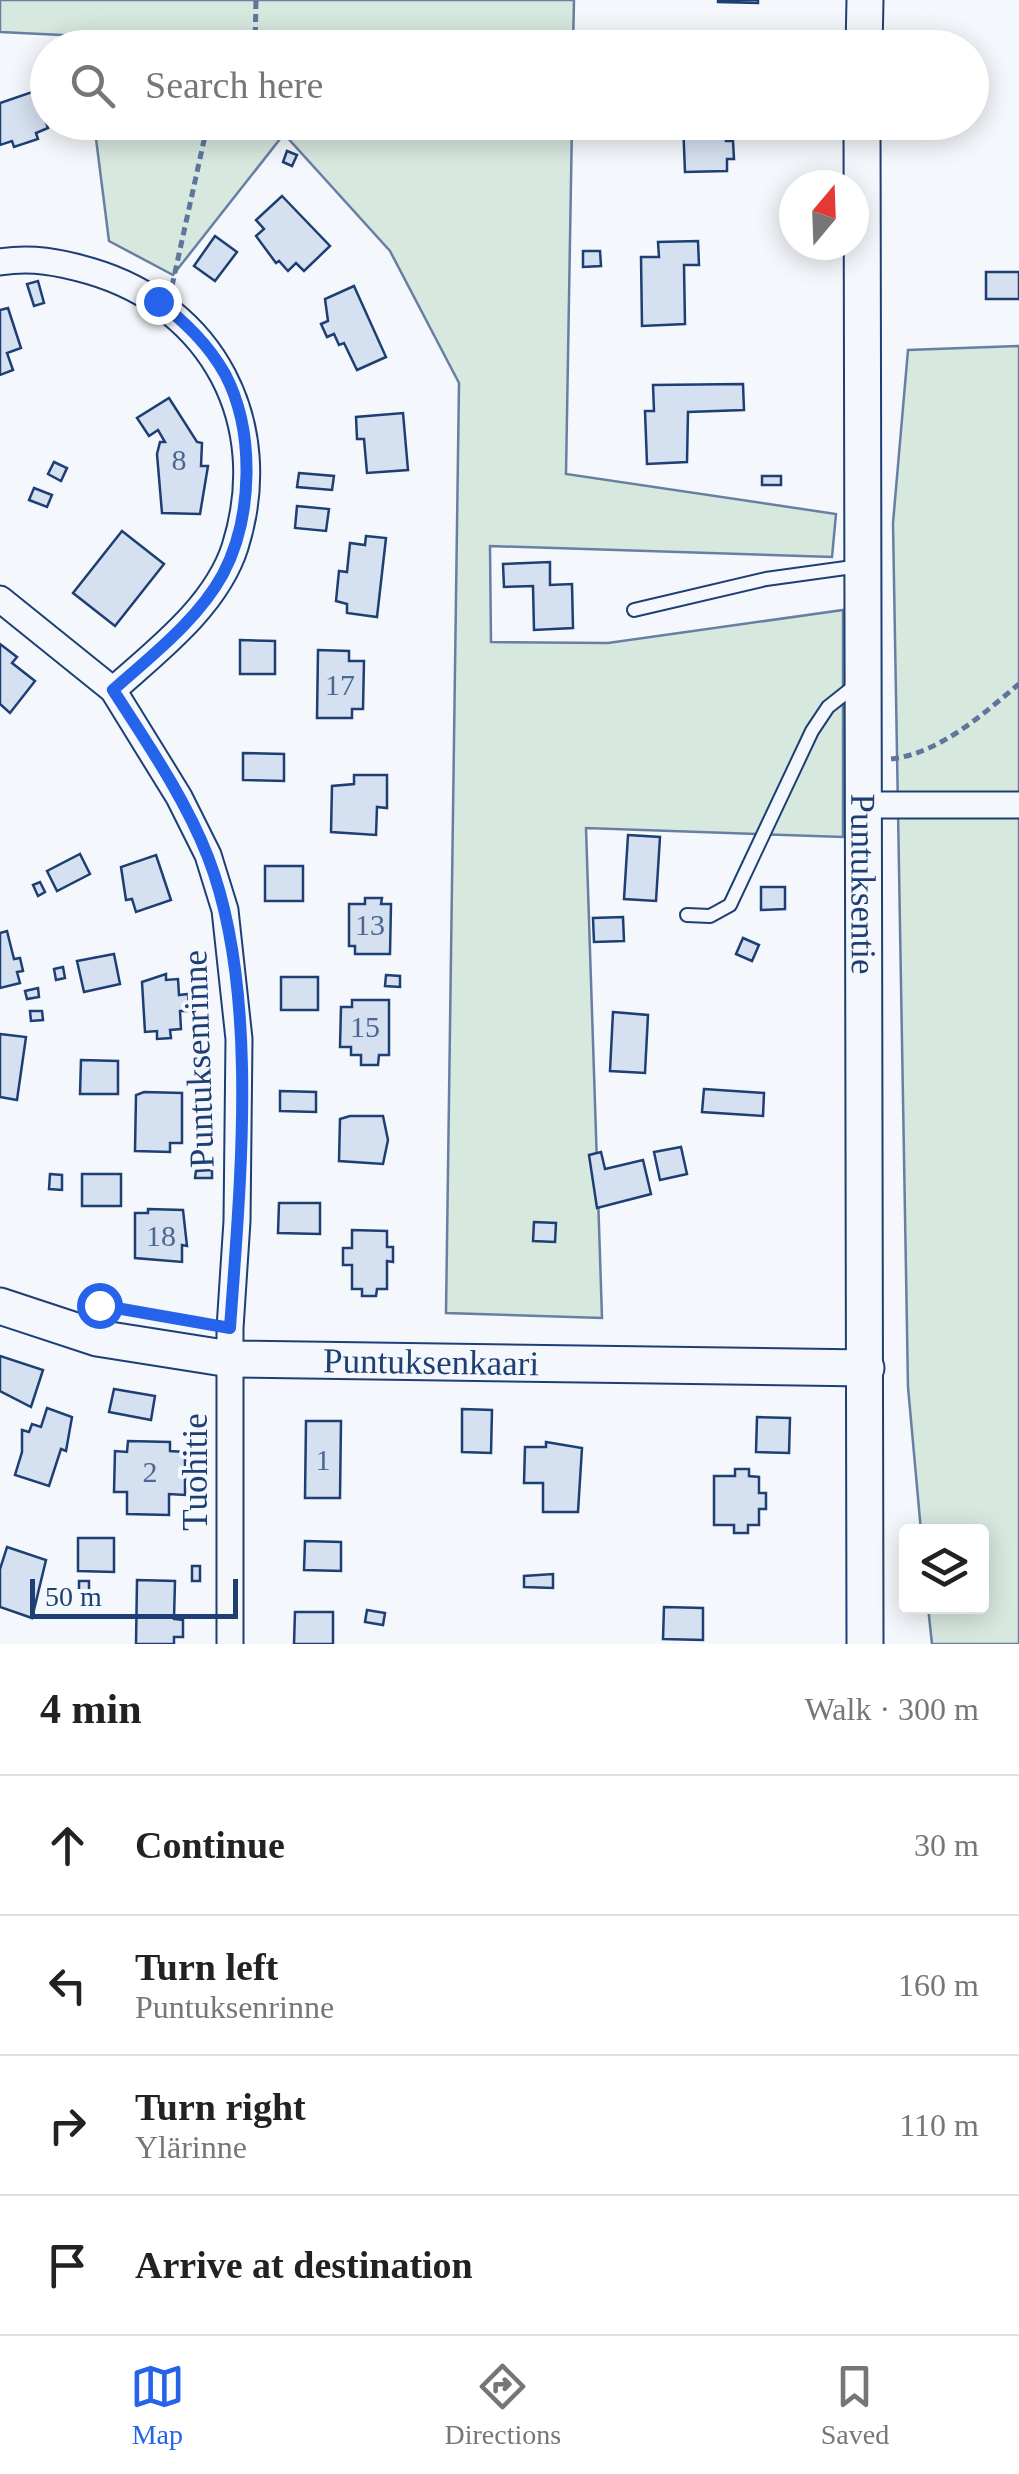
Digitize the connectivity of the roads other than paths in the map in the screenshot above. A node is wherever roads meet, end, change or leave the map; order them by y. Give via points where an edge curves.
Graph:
1 (865, 0) edge
2 (864, 30) edge
3 (862, 140) edge
4 (0, 262) edge
5 (863, 566) junction
6 (0, 599) edge
7 (634, 610) dead end
8 (863, 680) junction
9 (113, 690) junction
10 (862, 805) junction
11 (1019, 806) edge
12 (687, 915) dead end
13 (0, 1306) edge
14 (230, 1359) junction
15 (866, 1368) junction
16 (230, 1644) edge
17 (865, 1644) edge

1 - 2 street
3 - 5 street, Puntuksentie
4 - 9 street via 51,260 107,276 168,308 195,332 225,375 239,415 246,463 235,548 206,598
5 - 7 lane via 766,578
5 - 8 street, Puntuksentie
6 - 9 street, Puntuksenrinne
8 - 10 street, Puntuksentie
8 - 12 lane via 828,707 812,731 730,905 710,916
9 - 14 street, Puntuksenrinne via 179,796 225,910 240,1039
10 - 11 street
10 - 15 street, Puntuksentie
13 - 14 street, Puntuksenkaari via 97,1338
14 - 15 street, Puntuksenkaari
14 - 16 street, Tuohitie
15 - 17 street, Puntuksentie

